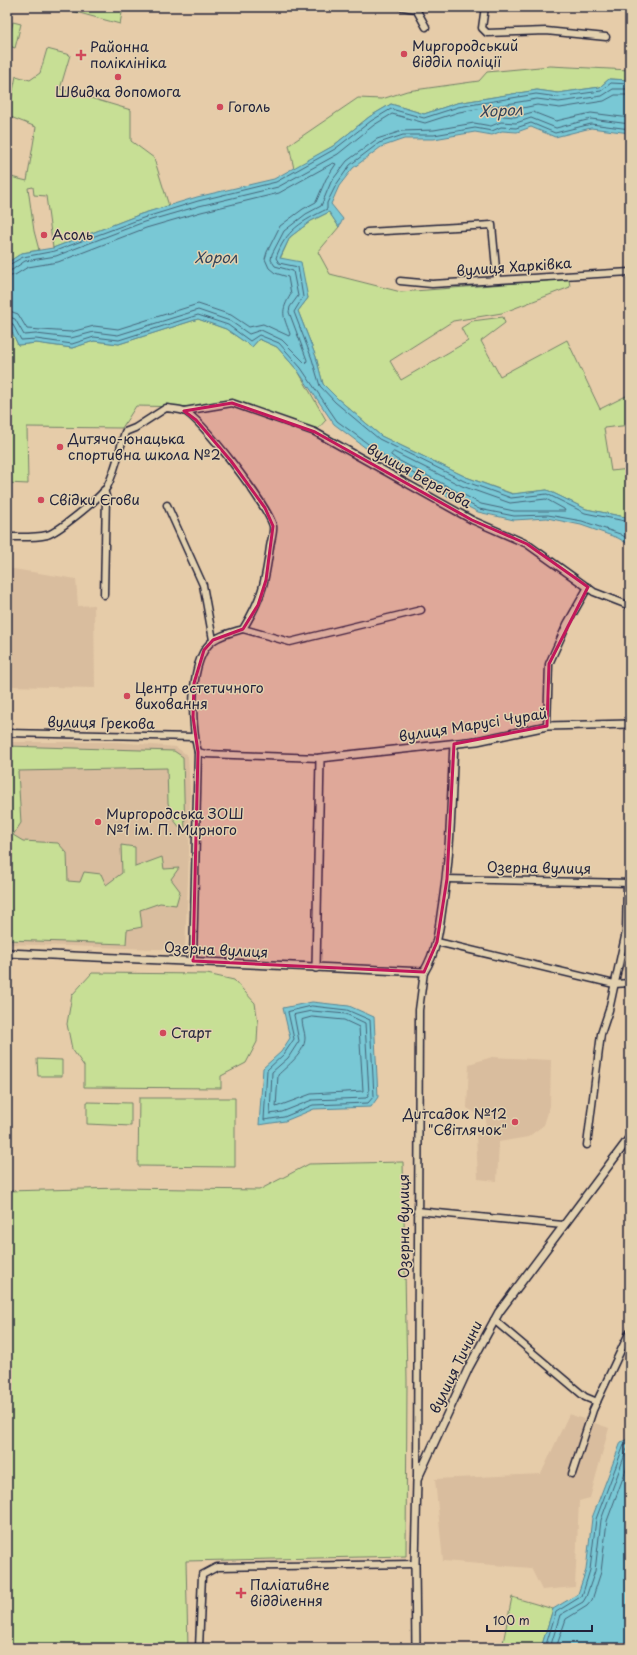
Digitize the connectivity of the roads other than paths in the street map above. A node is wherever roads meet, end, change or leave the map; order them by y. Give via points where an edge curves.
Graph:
1 (402, 7) edge
2 (485, 7) edge
3 (426, 27) dead end
4 (606, 37) dead end
5 (367, 232) dead end
6 (630, 272) edge
7 (497, 280) junction
8 (400, 281) dead end
9 (184, 411) junction
10 (104, 490) junction
11 (167, 505) dead end
12 (7, 537) edge
13 (588, 587) junction
14 (104, 595) dead end
15 (630, 606) edge
16 (421, 610) dead end
17 (243, 629) junction
18 (213, 640) junction
19 (630, 724) edge
20 (547, 726) junction
21 (7, 733) edge
22 (194, 737) junction
23 (454, 744) junction
24 (198, 752) junction
25 (320, 758) junction
26 (447, 879) junction
27 (628, 883) edge
28 (437, 942) junction
29 (7, 953) edge
30 (193, 961) junction
31 (316, 968) junction
32 (424, 972) junction
33 (630, 983) edge
34 (614, 984) junction
35 (630, 1137) edge
36 (587, 1144) dead end
37 (417, 1211) junction
38 (563, 1225) junction
39 (494, 1320) junction
40 (630, 1331) edge
41 (597, 1402) junction
42 (572, 1474) dead end
43 (417, 1480) junction
44 (415, 1564) junction
45 (199, 1648) edge
46 (416, 1648) edge

1 - 3 street via 416,9
2 - 4 street via 482,28 487,33 546,31
5 - 7 street via 492,224
6 - 7 street, вулиця Харківка
7 - 8 street, вулиця Харківка via 432,284
9 - 10 street, вулиця Берегова via 166,408 125,432 114,469
9 - 13 street, вулиця Берегова via 232,403 315,432 472,520 527,544
9 - 17 street via 196,420 231,461 265,508 273,526 266,580 258,605
10 - 12 street via 90,504 48,535 28,538
10 - 14 street
11 - 18 street via 204,585
13 - 15 street, вулиця Берегова via 594,592
13 - 20 street via 567,624 549,664
16 - 17 street via 290,642
17 - 18 street
18 - 22 street via 204,650 194,683
19 - 20 street, вулиця Марусі Чурай
20 - 23 street, вулиця Марусі Чурай
21 - 22 street, вулиця Грекова
22 - 24 street
23 - 25 street, вулиця Марусі Чурай
23 - 26 street, Озерна вулиця
24 - 25 street, вулиця Марусі Чурай
24 - 30 street
25 - 31 street
26 - 27 street, Озерна вулиця
26 - 28 street, Озерна вулиця
27 - 34 street via 626,932
28 - 32 street, Озерна вулиця via 431,962
28 - 34 street
29 - 30 street, Озерна вулиця
30 - 31 street, Озерна вулиця
31 - 32 street, Озерна вулиця
32 - 37 street, Озерна вулиця via 419,1010
33 - 34 street
34 - 36 street via 601,1034
35 - 38 street, вулиця Тичини
37 - 38 street
37 - 43 street, Озерна вулиця
38 - 39 street, вулиця Тичини
39 - 41 street via 585,1397
39 - 43 street, вулиця Тичини via 469,1367
40 - 41 street
41 - 42 street
43 - 44 street, вулиця Тичини
44 - 45 street via 217,1567 202,1575
44 - 46 street, вулиця Тичини

